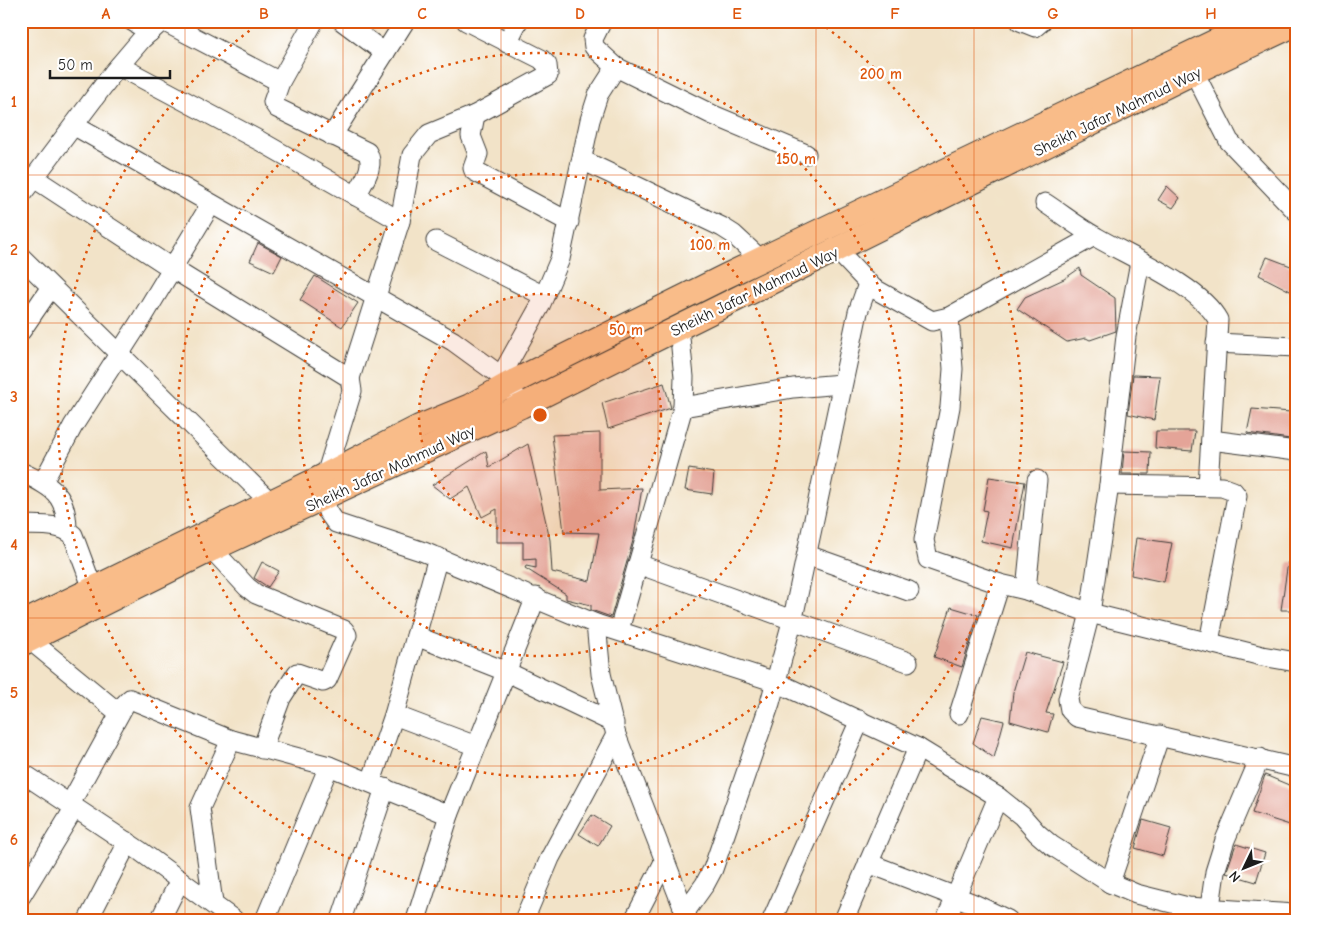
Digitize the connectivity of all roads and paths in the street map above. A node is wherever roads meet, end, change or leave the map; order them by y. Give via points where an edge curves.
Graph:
1 (132, 21) edge
2 (314, 21) edge
3 (342, 21) edge
4 (404, 21) edge
5 (466, 21) edge
6 (518, 21) edge
7 (602, 21) edge
8 (1020, 21) edge
9 (1042, 21) edge
10 (1258, 21) edge
11 (1296, 24) edge
12 (158, 25) edge
13 (507, 43) junction
14 (384, 53) junction
15 (120, 66) junction
16 (616, 67) junction
17 (1194, 72) junction
18 (280, 82) junction
19 (475, 116) junction
20 (75, 126) junction
21 (332, 136) junction
22 (806, 154) dead end
23 (582, 160) junction
24 (26, 187) edge
25 (356, 196) junction
26 (1045, 203) dead end
27 (211, 204) junction
28 (1296, 211) edge
29 (400, 221) junction
30 (569, 222) junction
31 (1094, 236) junction
32 (436, 241) dead end
33 (837, 250) junction
34 (21, 257) edge
35 (760, 259) junction
36 (1140, 262) junction
37 (173, 269) junction
38 (868, 284) junction
39 (51, 287) junction
40 (544, 296) junction
41 (376, 297) junction
42 (949, 317) junction
43 (679, 328) junction
44 (21, 332) edge
45 (1216, 343) junction
46 (1296, 347) edge
47 (118, 353) junction
48 (350, 378) junction
49 (505, 380) junction
50 (842, 384) junction
51 (521, 406) junction
52 (683, 407) junction
53 (1211, 440) junction
54 (1296, 451) edge
55 (21, 472) edge
56 (326, 475) junction
57 (1037, 480) dead end
58 (43, 482) junction
59 (1109, 485) junction
60 (1208, 486) junction
61 (324, 499) junction
62 (270, 502) junction
63 (21, 525) edge
64 (68, 530) junction
65 (212, 549) junction
66 (807, 555) junction
67 (438, 557) junction
68 (638, 564) junction
69 (1000, 584) junction
70 (93, 589) junction
71 (1026, 590) junction
72 (909, 591) dead end
73 (536, 597) junction
74 (1090, 613) junction
75 (793, 618) junction
76 (596, 624) junction
77 (619, 630) junction
78 (24, 636) edge
79 (416, 636) junction
80 (1209, 642) junction
81 (908, 662) dead end
82 (1296, 662) edge
83 (506, 672) junction
84 (776, 682) junction
85 (119, 713) junction
86 (959, 714) dead end
87 (394, 715) junction
88 (860, 720) junction
89 (615, 729) junction
90 (1160, 736) junction
91 (231, 740) junction
92 (476, 746) junction
93 (918, 748) junction
94 (262, 749) junction
95 (1260, 758) junction
96 (329, 766) junction
97 (1296, 768) edge
98 (21, 772) edge
99 (378, 785) junction
100 (998, 796) junction
101 (72, 805) junction
102 (449, 815) junction
103 (128, 842) junction
104 (665, 860) junction
105 (868, 863) junction
106 (180, 880) junction
107 (1110, 883) junction
108 (21, 896) edge
109 (956, 897) junction
110 (212, 903) junction
111 (1210, 906) junction
112 (1185, 913) edge
113 (1296, 914) edge
114 (1250, 915) edge
115 (686, 916) edge
116 (230, 919) edge
117 (88, 920) edge
118 (160, 920) edge
119 (265, 920) edge
120 (340, 920) edge
121 (416, 920) edge
122 (524, 920) edge
123 (634, 920) edge
124 (772, 920) edge
125 (844, 920) edge
126 (946, 920) edge
127 (1008, 920) edge

1 - 12 street
2 - 18 street
3 - 14 street
4 - 14 street
5 - 13 street
6 - 13 street
7 - 16 street via 593,39 594,47
8 - 9 street via 1035,27
10 - 35 main road, Sheikh Jafar Mahmud Way
11 - 17 main road, Sheikh Jafar Mahmud Way
12 - 15 street
12 - 18 street
13 - 19 street via 541,59 548,65 548,75
14 - 21 street
15 - 20 street
15 - 25 street
16 - 22 street via 713,115
16 - 23 street via 598,95
17 - 28 street via 1229,141
17 - 33 main road, Sheikh Jafar Mahmud Way
18 - 21 street via 273,102 277,108
19 - 29 street via 429,134 412,155
19 - 30 street via 471,136 478,154 474,171
20 - 24 street
20 - 27 street
21 - 25 street via 367,152 371,159
23 - 30 street
23 - 35 street via 722,227
24 - 37 street
25 - 29 street
26 - 31 street
27 - 37 street
27 - 41 street
29 - 41 street
30 - 40 street via 560,259
31 - 36 street
31 - 42 street
32 - 40 street
33 - 38 street
33 - 43 main road, Sheikh Jafar Mahmud Way
34 - 39 street
35 - 49 main road, Sheikh Jafar Mahmud Way
36 - 45 street via 1189,290 1211,308 1218,320
36 - 59 street via 1126,336
37 - 47 street
37 - 48 street
38 - 42 street via 932,321
38 - 50 street via 858,312
39 - 44 street
39 - 47 street
40 - 49 street
41 - 48 street
41 - 49 street via 453,342
42 - 69 street via 953,369 950,407 924,540 925,553 928,559
43 - 51 main road, Sheikh Jafar Mahmud Way
43 - 52 street via 684,377
45 - 46 street
45 - 53 street
47 - 58 street
47 - 62 street
48 - 56 street via 352,391
49 - 51 street
49 - 56 main road, Sheikh Jafar Mahmud Way via 470,406 419,427
50 - 52 street via 793,388
50 - 66 street
51 - 61 main road, Sheikh Jafar Mahmud Way
52 - 68 street
53 - 54 street
53 - 60 street
55 - 58 street
56 - 62 main road, Sheikh Jafar Mahmud Way
57 - 71 street
58 - 64 street via 64,502
59 - 60 street
59 - 74 street
60 - 80 street via 1222,487 1237,496
61 - 65 main road, Sheikh Jafar Mahmud Way
61 - 67 street via 336,523
62 - 70 main road, Sheikh Jafar Mahmud Way
63 - 64 street
64 - 70 street via 73,535
65 - 78 main road, Sheikh Jafar Mahmud Way
65 - 94 street via 256,594 344,630 347,635 328,680 323,682 297,673 281,698
66 - 72 street
66 - 75 street
67 - 73 street
67 - 79 street
68 - 75 street
68 - 77 street
69 - 71 street
69 - 86 street
70 - 78 main road, Sheikh Jafar Mahmud Way
71 - 74 street
73 - 76 street
73 - 83 street
74 - 80 street
74 - 90 street via 1068,698 1070,710 1077,717
75 - 81 street
75 - 84 street
76 - 77 street
76 - 89 street via 601,674
77 - 84 street
78 - 85 street
79 - 83 street
79 - 87 street
80 - 82 street
83 - 89 street
83 - 92 street
84 - 88 street
84 - 115 street via 713,869
85 - 91 street via 130,699 136,700
85 - 101 street
87 - 92 street
87 - 99 street
88 - 93 street
88 - 124 street
89 - 104 street
89 - 122 street via 550,858
90 - 95 street
90 - 107 street
91 - 94 street
91 - 110 street via 200,808
92 - 102 street
93 - 100 street
93 - 105 street
94 - 96 street
95 - 97 street
95 - 111 street via 1225,840 1215,872
96 - 99 street
96 - 119 street
98 - 101 street
99 - 102 street
99 - 120 street
100 - 107 street via 1051,845
100 - 109 street
101 - 103 street
101 - 108 street
102 - 121 street
103 - 106 street
103 - 117 street
104 - 115 street
104 - 123 street
105 - 109 street
105 - 125 street
106 - 110 street
106 - 118 street
107 - 112 street
109 - 126 street
109 - 127 street
110 - 116 street
111 - 112 street
111 - 114 street
113 - 114 street

